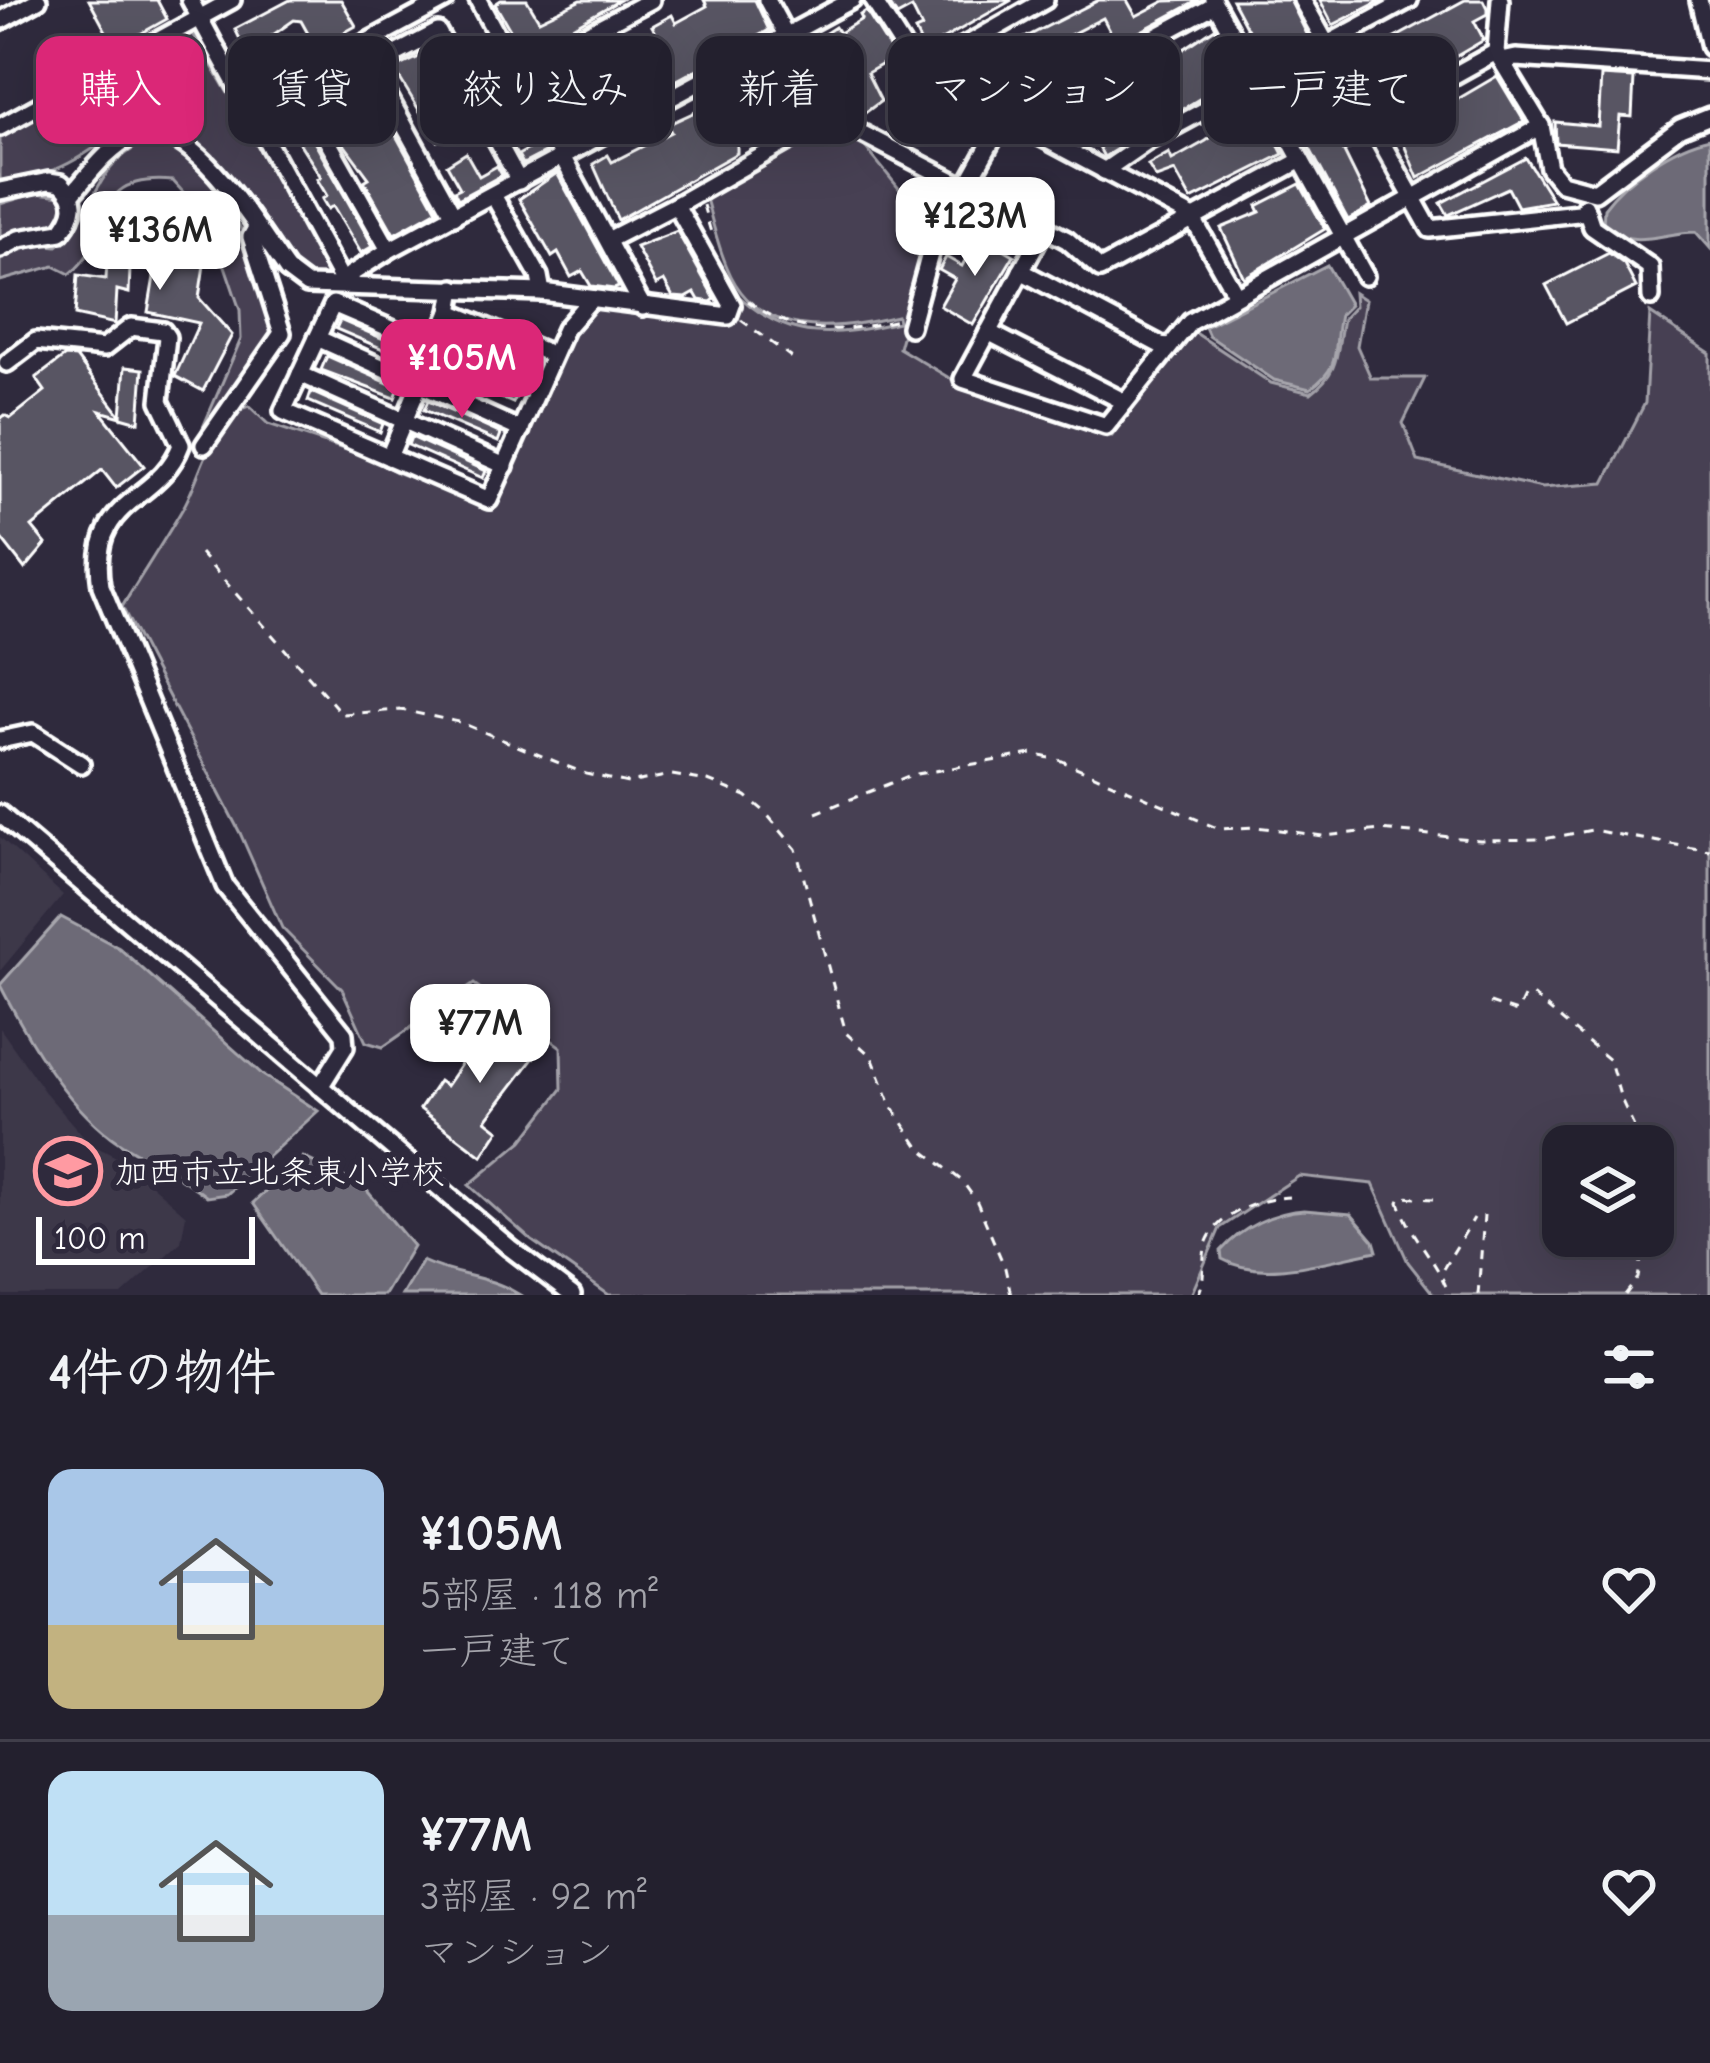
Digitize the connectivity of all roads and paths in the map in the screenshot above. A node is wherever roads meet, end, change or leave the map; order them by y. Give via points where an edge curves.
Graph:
1 (38, 0) edge
2 (190, 0) edge
3 (232, 0) edge
4 (445, 0) edge
5 (478, 0) edge
6 (651, 0) edge
7 (767, 0) edge
8 (852, 0) edge
9 (873, 0) edge
10 (1045, 0) edge
11 (1302, 0) edge
12 (1409, 0) edge
13 (1500, 0) edge
14 (1700, 0) edge
15 (1214, 2) edge
16 (199, 18) junction
17 (0, 21) edge
18 (378, 36) edge
19 (498, 36) edge
20 (583, 36) edge
21 (788, 36) joint
22 (896, 36) edge
23 (982, 36) edge
24 (1153, 36) edge
25 (1231, 36) edge
26 (1321, 36) edge
27 (1343, 36) edge
28 (1710, 47) edge
29 (396, 54) edge
30 (1499, 57) junction
31 (228, 67) edge
32 (1710, 71) edge
33 (1456, 79) edge
34 (696, 86) edge
35 (396, 111) edge
36 (1204, 113) edge
37 (1710, 116) edge
38 (1541, 126) junction
39 (0, 127) edge
40 (864, 135) edge
41 (270, 144) edge
42 (329, 144) edge
43 (554, 144) edge
44 (782, 144) edge
45 (989, 144) edge
46 (1052, 144) edge
47 (1291, 144) edge
48 (1381, 144) edge
49 (562, 159) junction
50 (1301, 160) junction
51 (1104, 171) junction
52 (519, 181) junction
53 (963, 188) junction
54 (0, 191) edge
55 (699, 191) junction
56 (1581, 192) junction
57 (72, 194) junction
58 (493, 195) junction
59 (1409, 197) junction
60 (676, 205) junction
61 (1587, 212) junction
62 (454, 216) junction
63 (1192, 217) junction
64 (256, 228) junction
65 (1044, 229) junction
66 (1342, 235) junction
67 (608, 240) junction
68 (0, 249) edge
69 (388, 250) junction
70 (716, 250) dead end
71 (1022, 271) junction
72 (1365, 276) dead end
73 (344, 284) junction
74 (454, 288) junction
75 (542, 292) junction
76 (738, 293) dead end
77 (1236, 295) junction
78 (1651, 297) dead end
79 (591, 299) junction
80 (643, 307) junction
81 (450, 312) junction
82 (728, 316) junction
83 (907, 323) joint
84 (988, 332) junction
85 (316, 338) junction
86 (436, 345) junction
87 (1168, 349) junction
88 (553, 355) junction
89 (795, 360) dead end
90 (7, 363) dead end
91 (300, 374) junction
92 (419, 383) junction
93 (537, 391) junction
94 (1125, 403) junction
95 (405, 419) junction
96 (520, 430) junction
97 (204, 445) dead end
98 (389, 457) junction
99 (505, 466) junction
100 (200, 553) dead end
101 (0, 740) edge
102 (81, 764) dead end
103 (816, 813) dead end
104 (0, 814) edge
105 (1710, 851) edge
106 (1490, 1003) dead end
107 (320, 1087) junction
108 (1633, 1125) edge
109 (1291, 1197) dead end
110 (1433, 1198) dead end
111 (1484, 1215) dead end
112 (1474, 1218) dead end
113 (1642, 1257) edge
114 (1442, 1270) junction
115 (572, 1295) edge
116 (1011, 1295) edge
117 (1198, 1295) edge
118 (1449, 1295) edge
119 (1478, 1295) edge
120 (1625, 1295) edge

1 - 17 street
2 - 16 street
3 - 16 street
4 - 18 street
5 - 19 street
6 - 20 street
7 - 21 street
8 - 21 street
9 - 22 street
10 - 23 street
11 - 26 street
12 - 27 street
13 - 30 street
14 - 28 street
15 - 24 street
15 - 25 street
16 - 31 street
16 - 39 street
29 - 52 street via 438,32
30 - 32 street
30 - 33 street
30 - 38 street
34 - 49 street
35 - 62 street
36 - 51 street
37 - 56 street via 1671,134 1595,192
38 - 56 street via 1549,168
38 - 59 street
40 - 53 street
41 - 73 street
42 - 69 street
43 - 49 street
44 - 55 street
45 - 53 street
46 - 51 street
47 - 50 street
48 - 59 street
49 - 52 street
49 - 67 street
50 - 63 street
50 - 66 street
51 - 63 street
52 - 58 street
53 - 65 street
53 - 83 street
54 - 57 street via 49,181
55 - 60 street
55 - 70 path
56 - 61 street
57 - 64 street via 108,152 138,133 164,131 193,147
57 - 68 street via 73,217 61,232
58 - 62 street
58 - 75 street
59 - 61 street via 1430,229
59 - 66 street
60 - 67 street
60 - 82 street via 732,304
61 - 78 street via 1592,227 1650,267
62 - 69 street
63 - 65 street via 1100,269
63 - 77 street
64 - 73 street via 308,285
64 - 97 street via 251,238 282,333
65 - 71 street
66 - 72 street
66 - 77 street
67 - 80 street
69 - 73 street
71 - 84 street
71 - 87 street
73 - 74 street
74 - 75 street
74 - 81 street
75 - 79 street
76 - 83 path via 798,328
77 - 87 street via 1190,322
79 - 80 street
79 - 88 street
80 - 82 street
81 - 86 street
81 - 88 street
82 - 89 path
84 - 94 street
84 - 94 street via 963,380 1106,426
85 - 86 street via 332,304
85 - 91 street
85 - 92 street
86 - 92 street
86 - 93 street
87 - 94 street
88 - 93 street
90 - 107 street via 36,341 104,348 131,327 167,337 160,401 181,446 110,525 96,555 101,586 225,886 344,1034 345,1047
91 - 95 street
91 - 98 street via 283,411
92 - 95 street
92 - 96 street
93 - 96 street
95 - 98 street
95 - 99 street
96 - 99 street
98 - 99 street via 489,500
100 - 116 path via 342,714 401,710 460,722 586,774 708,781 764,811 796,850 846,1033 872,1057 919,1147 977,1202
101 - 102 street via 33,733
103 - 105 path via 911,776 1032,754 1219,829 1480,840 1592,830
104 - 107 street
106 - 108 path via 1517,1012 1532,994 1598,1046
107 - 115 street
109 - 117 path via 1254,1202 1215,1229
110 - 114 path via 1399,1202
111 - 119 path
112 - 114 path
113 - 120 path
114 - 118 path

